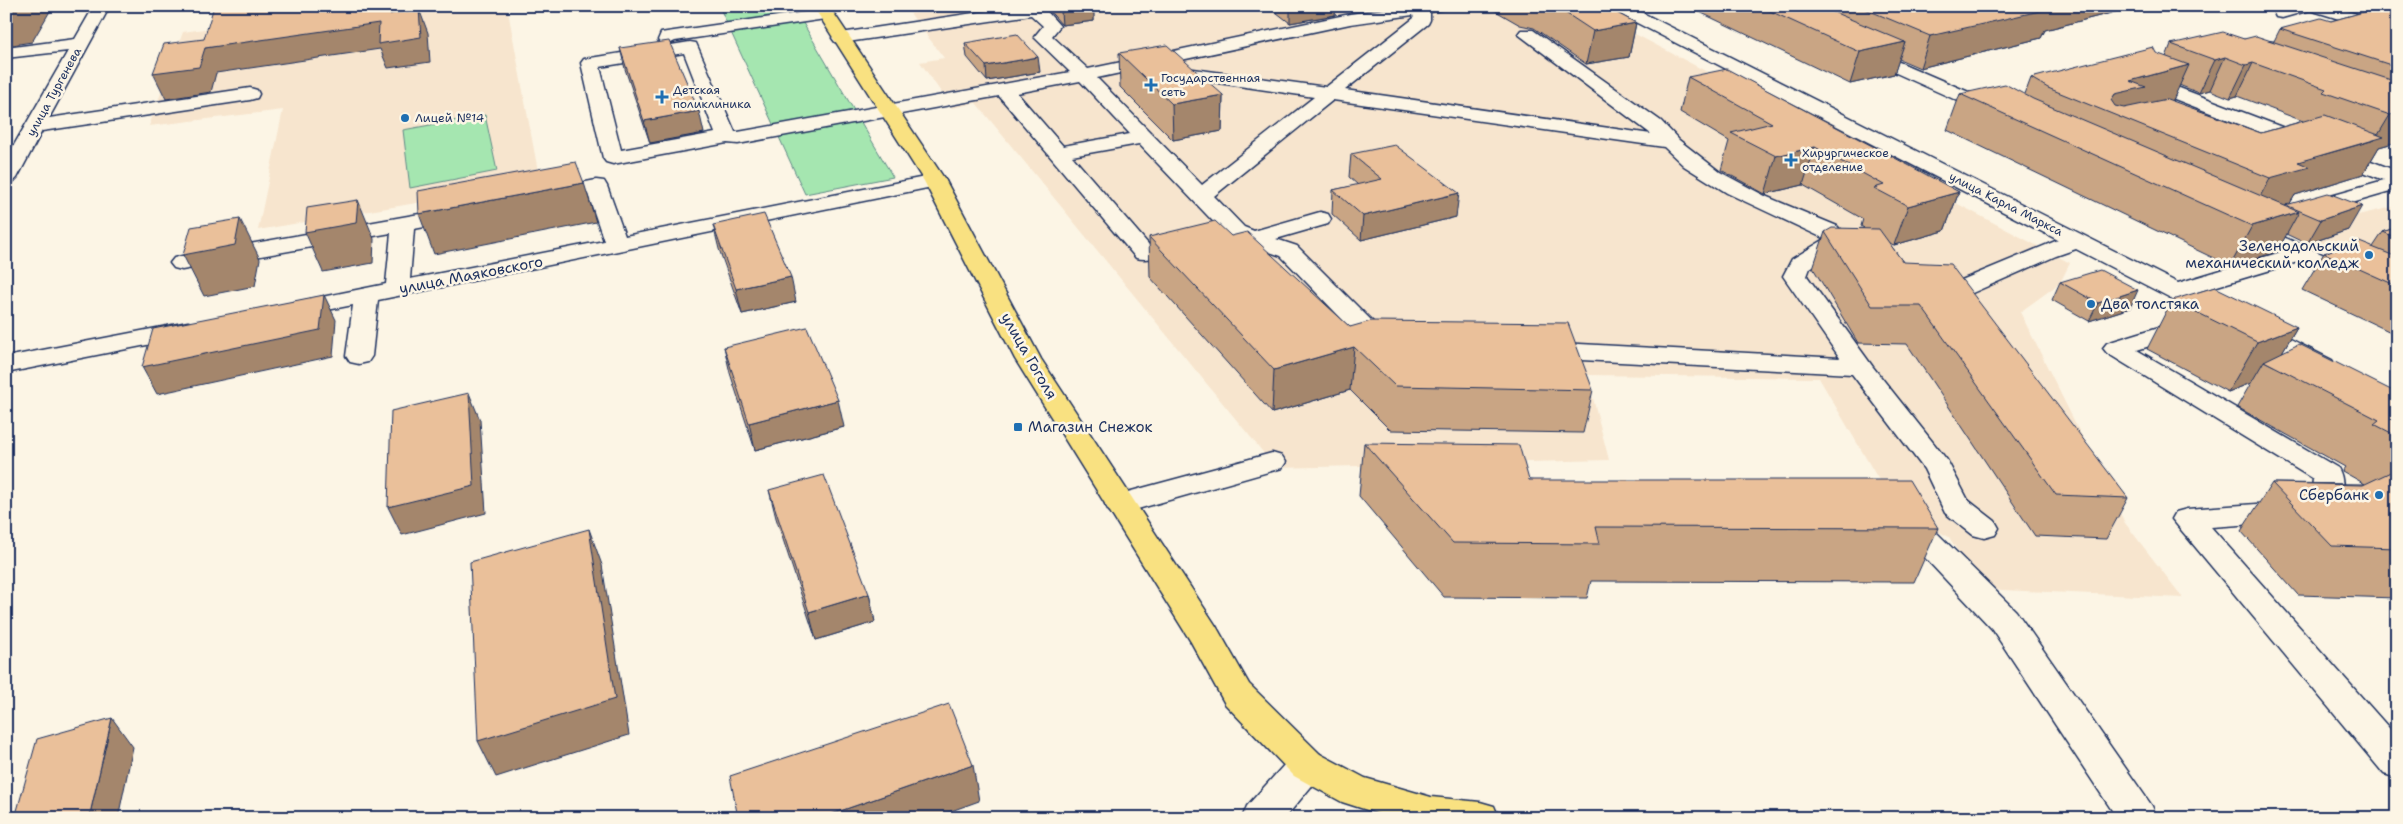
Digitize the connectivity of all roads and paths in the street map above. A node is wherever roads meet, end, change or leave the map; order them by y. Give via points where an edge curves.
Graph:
1 (102, 6) edge
2 (1616, 6) edge
3 (2308, 6) edge
4 (2314, 6) edge
5 (1431, 8) edge
6 (824, 10) edge
7 (2282, 14) dead end
8 (2373, 25) junction
9 (2397, 32) edge
10 (1528, 34) dead end
11 (2347, 34) edge
12 (842, 38) junction
13 (80, 44) junction
14 (1847, 45) edge
15 (669, 50) junction
16 (6, 52) edge
17 (1131, 65) junction
18 (1084, 75) junction
19 (2148, 82) edge
20 (1004, 90) junction
21 (250, 94) dead end
22 (1330, 94) junction
23 (2207, 105) junction
24 (889, 111) junction
25 (2179, 112) edge
26 (2010, 119) edge
27 (32, 131) junction
28 (727, 137) junction
29 (1144, 137) junction
30 (2294, 139) junction
31 (6, 141) edge
32 (1668, 142) junction
33 (2260, 147) edge
34 (1058, 153) junction
35 (6, 178) edge
36 (2397, 178) edge
37 (935, 181) junction
38 (2397, 183) edge
39 (1201, 196) junction
40 (528, 200) edge
41 (480, 210) edge
42 (1320, 219) dead end
43 (403, 225) junction
44 (1228, 236) junction
45 (2079, 241) junction
46 (617, 245) junction
47 (2303, 253) junction
48 (182, 263) dead end
49 (1917, 276) edge
50 (397, 290) junction
51 (2176, 291) junction
52 (366, 296) junction
53 (2397, 296) edge
54 (2223, 314) junction
55 (269, 315) edge
56 (210, 326) edge
57 (1417, 344) edge
58 (1525, 350) edge
59 (359, 356) dead end
60 (6, 365) edge
61 (1860, 367) junction
62 (2345, 376) edge
63 (1272, 462) dead end
64 (1120, 504) junction
65 (1876, 512) edge
66 (1984, 528) dead end
67 (2397, 763) edge
68 (1307, 765) junction
69 (1261, 818) edge
70 (1480, 818) edge
71 (2138, 818) edge

1 - 13 street, улица Тургенева
2 - 45 street, улица Карла Маркса
3 - 7 street
4 - 8 street
5 - 17 street via 1350,19
5 - 22 street via 1422,20
6 - 12 main road, улица Гоголя
6 - 15 street via 667,37
8 - 9 street
8 - 11 street
10 - 32 street via 1654,124
12 - 18 street via 1035,10 1052,26 1043,38
12 - 24 main road, улица Гоголя
13 - 16 street
13 - 27 street, улица Тургенева
14 - 26 street
15 - 28 street via 690,47
15 - 28 street via 590,63 613,158
17 - 18 street
17 - 22 street
18 - 20 street
18 - 29 street
19 - 23 street
20 - 24 street
20 - 34 street
21 - 27 street
22 - 32 street
22 - 39 street
23 - 25 street
23 - 30 street
24 - 28 street via 738,138
24 - 37 main road, улица Гоголя
27 - 31 street
27 - 35 street, улица Тургенева
29 - 34 street
29 - 39 street
30 - 33 street
30 - 36 street
32 - 61 street via 1697,167 1753,199 1829,231 1847,244 1800,264 1795,276
34 - 44 street via 1144,253
37 - 46 street, улица Маяковского
37 - 64 main road, улица Гоголя via 1028,359
38 - 47 street via 2280,217 2238,224
39 - 44 street
40 - 46 street via 596,186
41 - 43 street
42 - 44 street
43 - 48 street
43 - 50 street
44 - 57 street via 1289,251 1378,342
45 - 49 street via 1952,293
45 - 51 street, улица Карла Маркса
46 - 50 street, улица Маяковского
47 - 51 street
47 - 53 street
50 - 52 street, улица Маяковского
51 - 54 street, улица Карла Маркса
52 - 55 street, улица Маяковского
52 - 59 street
54 - 62 street, улица Карла Маркса
54 - 67 street via 2116,348 2328,476 2324,509 2187,519
56 - 60 street
58 - 61 street
61 - 66 street via 1937,467 1956,506
63 - 64 street
64 - 68 main road, улица Гоголя via 1204,635 1237,694
65 - 71 street via 1924,538 2004,620
68 - 69 street
68 - 70 main road, улица Гоголя via 1355,791 1431,814

